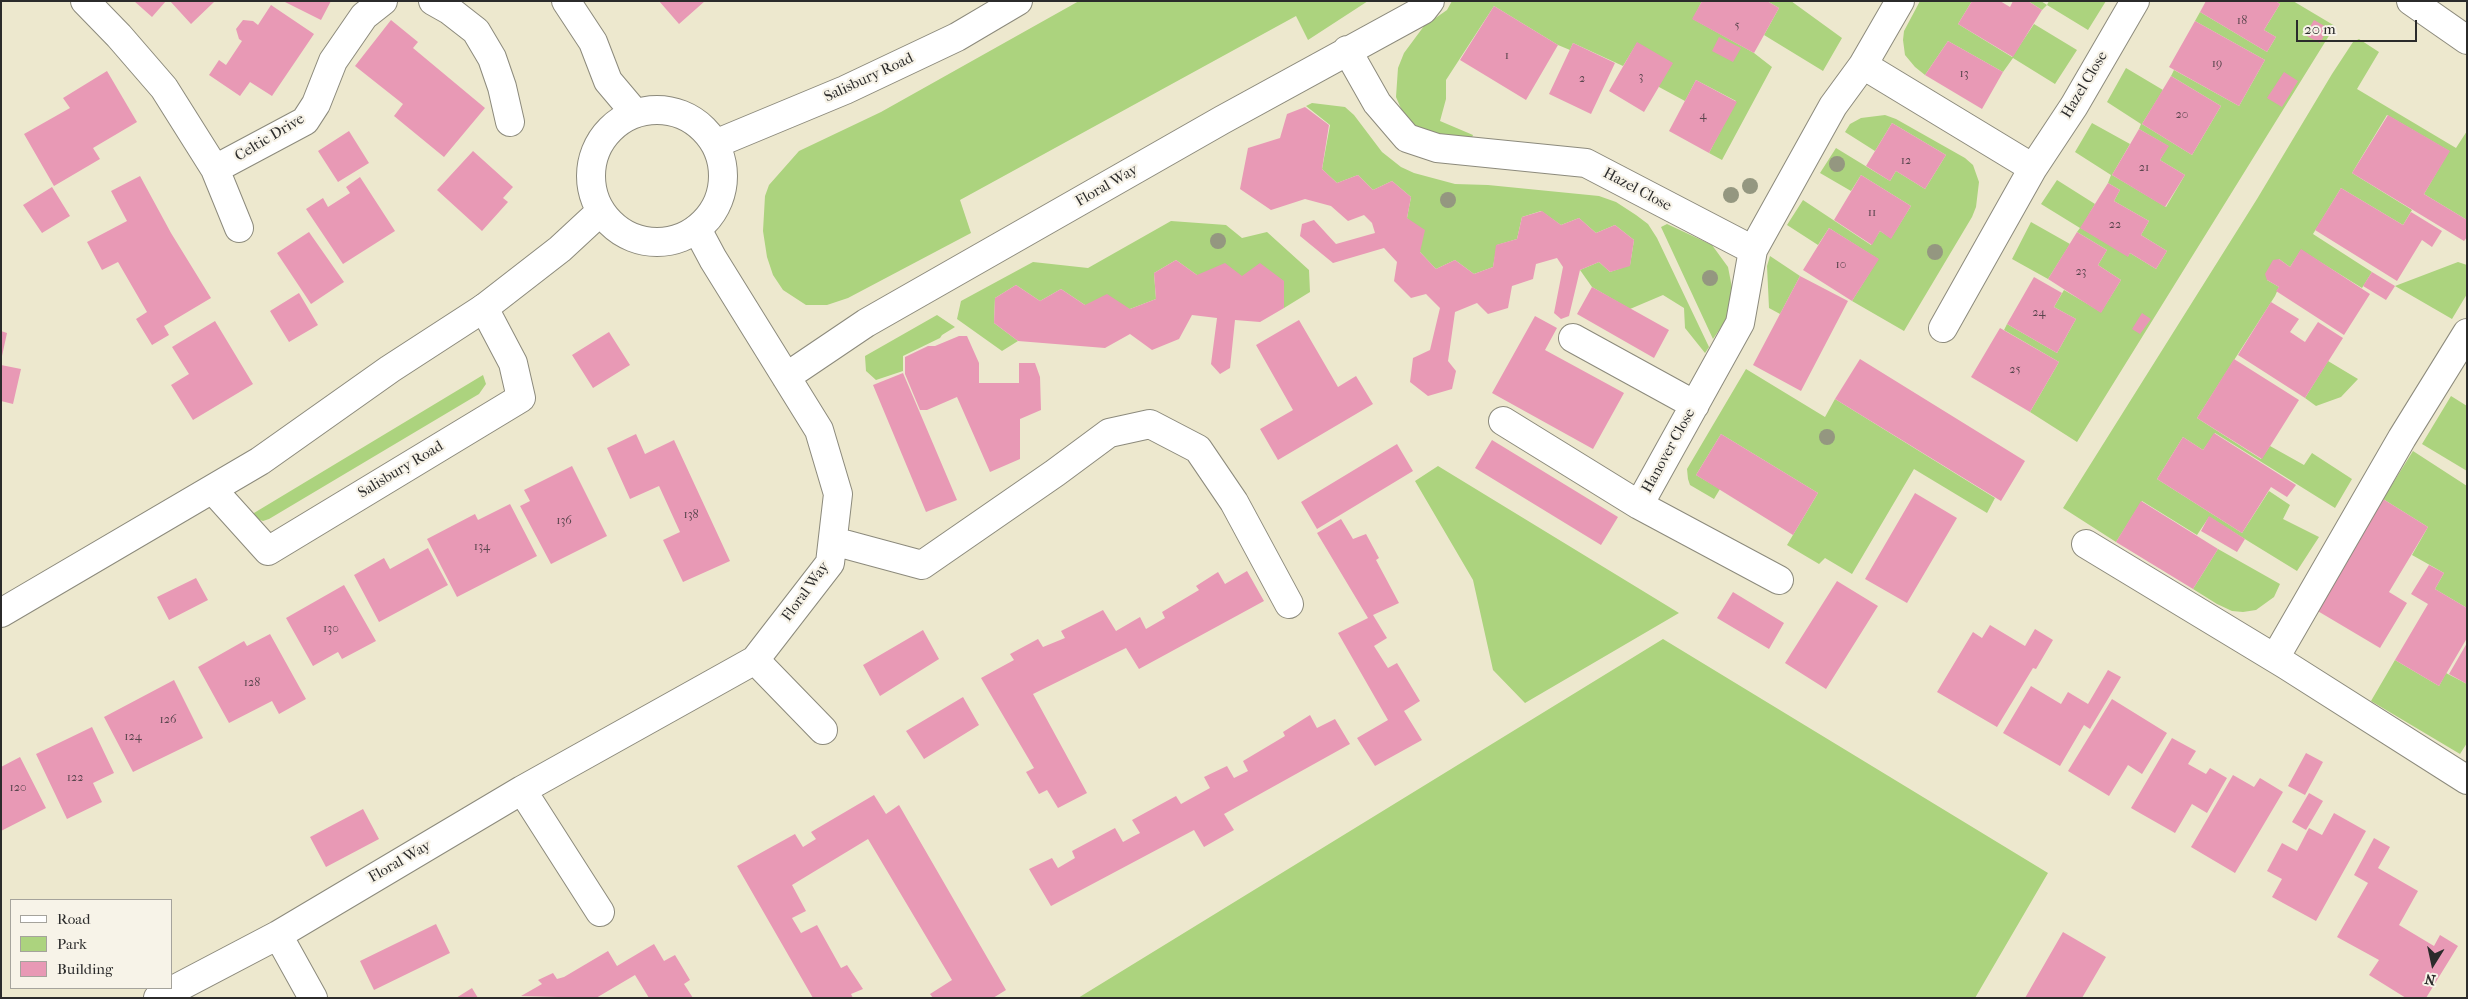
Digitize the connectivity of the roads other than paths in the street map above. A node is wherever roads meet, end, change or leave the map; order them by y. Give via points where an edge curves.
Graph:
1 (85, 1) edge
2 (383, 1) edge
3 (433, 1) edge
4 (566, 1) edge
5 (1018, 1) edge
6 (1430, 1) edge
7 (1900, 1) edge
8 (2135, 1) edge
9 (2411, 1) edge
10 (2467, 40) edge
11 (1348, 50) junction
12 (1863, 65) junction
13 (635, 113) junction
14 (510, 122) dead end
15 (715, 144) junction
16 (2033, 168) junction
17 (215, 169) junction
18 (601, 211) junction
19 (239, 228) dead end
20 (697, 229) junction
21 (1753, 250) junction
22 (484, 308) junction
23 (1944, 328) dead end
24 (2467, 334) edge
25 (1573, 338) dead end
26 (786, 377) junction
27 (1695, 405) junction
28 (1503, 421) dead end
29 (213, 490) junction
30 (1639, 505) junction
31 (833, 541) junction
32 (2086, 544) dead end
33 (1779, 580) dead end
34 (1289, 604) dead end
35 (1, 613) edge
36 (2275, 658) junction
37 (755, 660) junction
38 (823, 730) dead end
39 (2467, 780) edge
40 (522, 790) junction
41 (600, 912) dead end
42 (278, 935) junction
43 (158, 998) edge
44 (313, 998) edge

1 - 17 street via 164,88
2 - 17 street, Celtic Drive via 364,16 334,61 316,104 304,120
3 - 14 street via 476,31 492,58
4 - 13 street via 593,42 608,80
5 - 15 street, Salisbury Road via 957,37 845,90
6 - 11 street, Floral Way via 1423,10
7 - 12 street
8 - 16 street, Hazel Close via 2074,106
9 - 10 street
11 - 21 street, Hazel Close via 1377,103 1407,138 1437,148 1586,163
11 - 26 street, Floral Way via 866,323
12 - 16 street
12 - 21 street via 1833,106
13 - 15 street via 653,110 679,114 702,126
13 - 18 street via 604,136 594,154 591,173 593,193
15 - 20 street via 724,170 722,191 711,215
16 - 23 street, Hazel Close
17 - 19 street
18 - 20 street via 612,225 628,236 645,241 681,238
18 - 22 street via 560,250
20 - 26 street, Floral Way
21 - 27 street, Hanover Close via 1740,323
22 - 29 street
22 - 29 street, Salisbury Road via 513,363 521,398 268,551
24 - 36 street via 2402,438
25 - 27 street
26 - 31 street, Floral Way via 819,430 838,494
27 - 30 street, Hanover Close
28 - 30 street
29 - 35 street
30 - 33 street, Hanover Close
31 - 34 street via 922,565 1109,433 1150,424 1198,449 1234,502
31 - 37 street, Floral Way via 830,563
32 - 36 street
36 - 39 street
37 - 38 street
37 - 40 street, Floral Way
40 - 41 street
40 - 42 street, Floral Way
42 - 43 street, Floral Way
42 - 44 street

